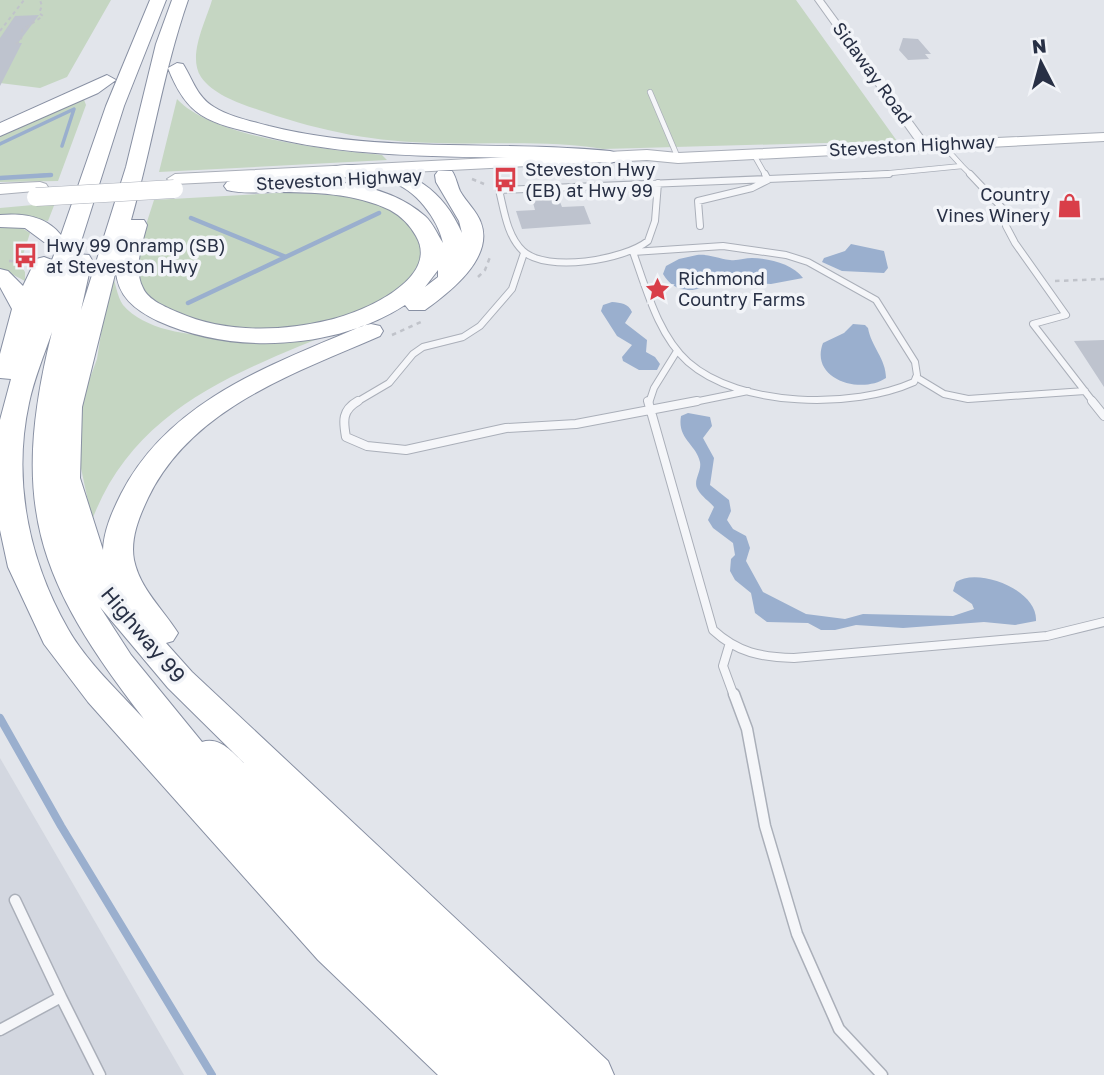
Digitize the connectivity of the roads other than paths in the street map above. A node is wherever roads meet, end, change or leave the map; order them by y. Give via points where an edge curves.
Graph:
1 (158, 0) edge
2 (181, 0) edge
3 (819, 0) edge
4 (142, 41) junction
5 (181, 55) junction
6 (107, 80) junction
7 (650, 92) dead end
8 (153, 96) junction
9 (0, 130) edge
10 (1104, 137) edge
11 (924, 145) junction
12 (942, 145) junction
13 (389, 151) junction
14 (754, 155) junction
15 (610, 157) junction
16 (678, 158) junction
17 (962, 166) junction
18 (340, 171) joint
19 (444, 175) junction
20 (408, 176) junction
21 (768, 180) junction
22 (658, 183) junction
23 (175, 184) junction
24 (234, 186) junction
25 (0, 189) edge
26 (38, 192) junction
27 (0, 200) edge
28 (0, 221) edge
29 (700, 226) dead end
30 (52, 237) junction
31 (633, 252) junction
32 (524, 253) junction
33 (0, 276) edge
34 (447, 278) junction
35 (72, 304) junction
36 (24, 309) junction
37 (677, 351) junction
38 (916, 377) junction
39 (23, 384) junction
40 (751, 390) junction
41 (1085, 391) junction
42 (649, 410) junction
43 (1104, 416) edge
44 (1104, 622) edge
45 (729, 646) junction
46 (163, 688) junction
47 (15, 900) dead end
48 (61, 997) junction
49 (0, 1030) edge
50 (100, 1075) edge
51 (469, 1075) edge
52 (502, 1075) edge
53 (544, 1075) edge
54 (592, 1075) edge
55 (883, 1075) edge

1 - 4 highway
2 - 5 highway
2 - 8 highway, Highway 99 via 164,44
3 - 11 street, Sidaway Road
4 - 6 highway via 131,45
4 - 35 highway via 144,57 93,207
4 - 39 highway via 115,106
5 - 13 highway via 190,95 204,109 283,135
5 - 24 highway via 130,248 131,288 143,303 191,327 278,335 361,319 410,290 427,271 433,247 427,231 412,216 378,197 341,188
6 - 9 highway
6 - 30 highway
7 - 16 lane
8 - 35 highway via 143,109
8 - 46 highway, Highway 99 via 69,407 65,478 99,586
10 - 12 main road, Steveston Highway
11 - 12 main road, Steveston Highway
11 - 14 street, Steveston Highway
12 - 17 lane
13 - 15 highway via 541,150
13 - 20 highway via 400,157
14 - 16 main road, Steveston Highway
14 - 21 lane
15 - 16 main road, Steveston Highway
15 - 20 main road, Steveston Highway
16 - 19 main road, Steveston Highway
17 - 21 lane via 928,172
17 - 41 lane via 1005,211 1006,226 1015,243 1066,315 1033,324
18 - 20 highway
18 - 23 main road, Steveston Highway
19 - 20 main road, Steveston Highway
19 - 34 highway via 448,192 472,223 474,243 467,260
20 - 24 main road, Steveston Highway
20 - 34 highway via 450,226 455,244
21 - 22 lane
21 - 29 lane via 755,189 698,201
22 - 31 lane via 654,229 647,243
22 - 32 lane via 499,190 511,234
23 - 24 main road, Steveston Highway
23 - 26 main road, Steveston Highway, bridge
25 - 26 street, Steveston Highway
26 - 27 main road, Steveston Highway
28 - 30 highway via 31,222
30 - 36 highway
31 - 32 lane via 567,261
31 - 37 lane
31 - 38 lane via 723,246 808,262 876,300 915,362
32 - 42 lane via 512,289 480,326 463,337 423,347 389,383 349,406 342,418 346,437 385,450 414,450 481,432 583,423
33 - 36 highway
34 - 46 highway via 395,320 273,373 205,413 181,432 138,483 118,550 125,577 142,607 179,655
35 - 46 highway via 48,402 49,512 81,603 108,647
36 - 39 highway via 8,373
37 - 40 lane via 707,375
37 - 42 lane via 652,389
38 - 40 lane via 904,388 856,400 814,400
38 - 41 lane via 937,391 975,399
39 - 51 highway via 8,456 10,509 23,567 55,636 136,734 332,948
40 - 42 lane
41 - 43 lane
42 - 45 lane via 713,630
44 - 45 lane via 1047,636 794,658 759,657
45 - 55 lane via 723,666 747,729 765,826 797,934 839,1029
46 - 52 highway via 240,814 358,926
46 - 53 highway via 353,895
46 - 54 highway, Highway 99
47 - 48 lane
48 - 49 lane
48 - 50 lane

